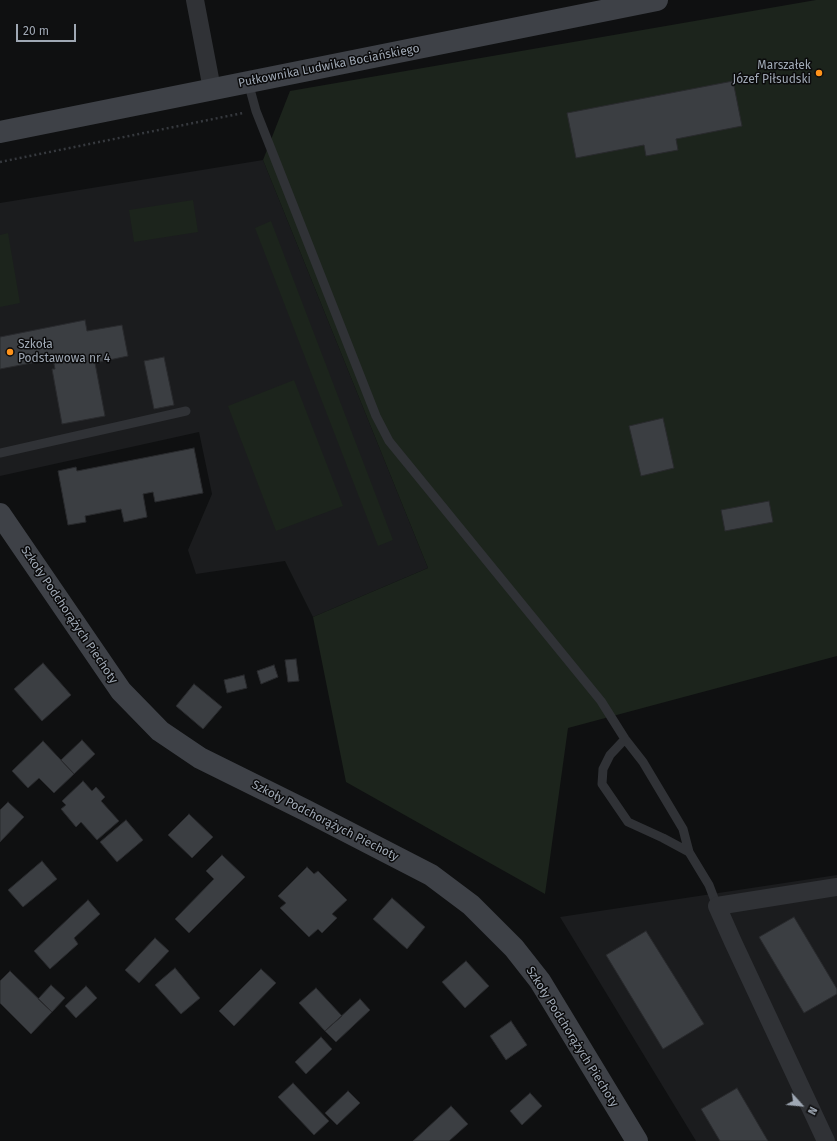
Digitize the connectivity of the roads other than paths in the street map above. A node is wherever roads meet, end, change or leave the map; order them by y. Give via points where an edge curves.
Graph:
1 (195, 0) edge
2 (657, 0) edge
3 (248, 82) junction
4 (212, 89) junction
5 (0, 132) edge
6 (186, 411) dead end
7 (0, 453) edge
8 (0, 514) edge
9 (625, 739) junction
10 (688, 852) junction
11 (837, 887) edge
12 (718, 906) junction
13 (637, 1141) edge
14 (826, 1141) edge

1 - 4 street
2 - 3 street, Pułkownika Ludwika Bociańskiego
3 - 4 street, Pułkownika Ludwika Bociańskiego
3 - 9 lane via 256,111 376,416 389,441 601,701
4 - 5 street, Pułkownika Ludwika Bociańskiego
6 - 7 lane
8 - 13 street, Szkoły Podchorążych Piechoty via 121,691 160,730 200,758 431,876 471,905 514,948 540,981
9 - 10 lane via 643,762 683,829
9 - 10 lane via 610,755 603,769 602,784 628,822
10 - 12 lane via 709,885
11 - 12 street
12 - 14 street

